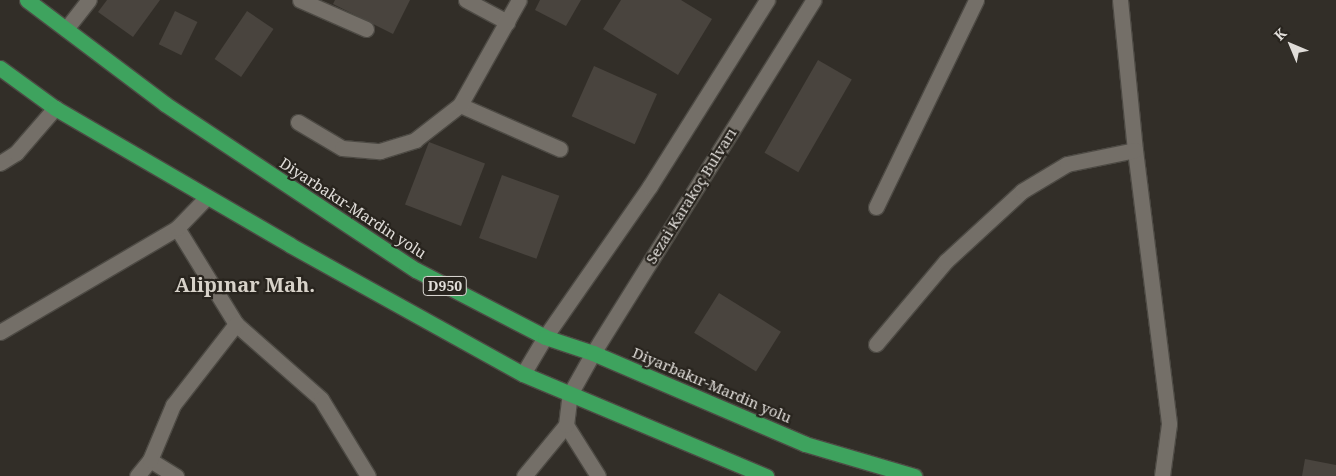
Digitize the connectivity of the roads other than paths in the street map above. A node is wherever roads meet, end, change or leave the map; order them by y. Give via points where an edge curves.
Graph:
1 (27, 0) edge
2 (89, 0) edge
3 (300, 0) edge
4 (466, 0) edge
5 (519, 0) edge
6 (767, 0) edge
7 (814, 0) edge
8 (976, 0) edge
9 (1120, 0) edge
10 (508, 22) junction
11 (366, 29) dead end
12 (66, 30) junction
13 (0, 68) edge
14 (460, 105) junction
15 (55, 108) junction
16 (298, 122) dead end
17 (560, 149) dead end
18 (1135, 150) junction
19 (0, 163) edge
20 (207, 197) junction
21 (876, 207) dead end
22 (177, 228) junction
23 (236, 324) junction
24 (0, 332) edge
25 (545, 337) junction
26 (876, 344) dead end
27 (593, 353) junction
28 (524, 374) junction
29 (570, 394) junction
30 (566, 426) junction
31 (150, 460) junction
32 (137, 476) edge
33 (176, 476) edge
34 (368, 476) edge
35 (524, 476) edge
36 (598, 476) edge
37 (766, 476) edge
38 (914, 476) edge
39 (1162, 476) edge

1 - 12 highway, Diyarbakır-Mardin yolu / D950
2 - 12 street
3 - 11 street
4 - 10 street
5 - 10 street
6 - 25 street via 650,186
7 - 27 street, Sezai Karakoç Bulvarı
8 - 21 street
9 - 18 street
10 - 14 street
12 - 25 highway, Diyarbakır-Mardin yolu / D950 via 165,104 416,270
13 - 15 highway, D950
14 - 16 street via 415,140 380,151 342,148
14 - 17 street
15 - 19 street via 16,152
15 - 20 highway, D950
18 - 26 street via 1067,164 1022,191 946,261
18 - 39 street via 1169,424
20 - 22 street
20 - 28 highway, D950
22 - 23 street
22 - 24 street
23 - 31 street via 173,405
23 - 34 street via 322,399
25 - 27 highway, Diyarbakır-Mardin yolu / D950
25 - 28 street
27 - 29 street, Sezai Karakoç Bulvarı
27 - 38 highway, Diyarbakır-Mardin yolu / D950 via 805,444
28 - 29 highway, D950
29 - 30 street
29 - 37 highway, D950
30 - 35 street
30 - 36 street
31 - 32 street
31 - 33 street

